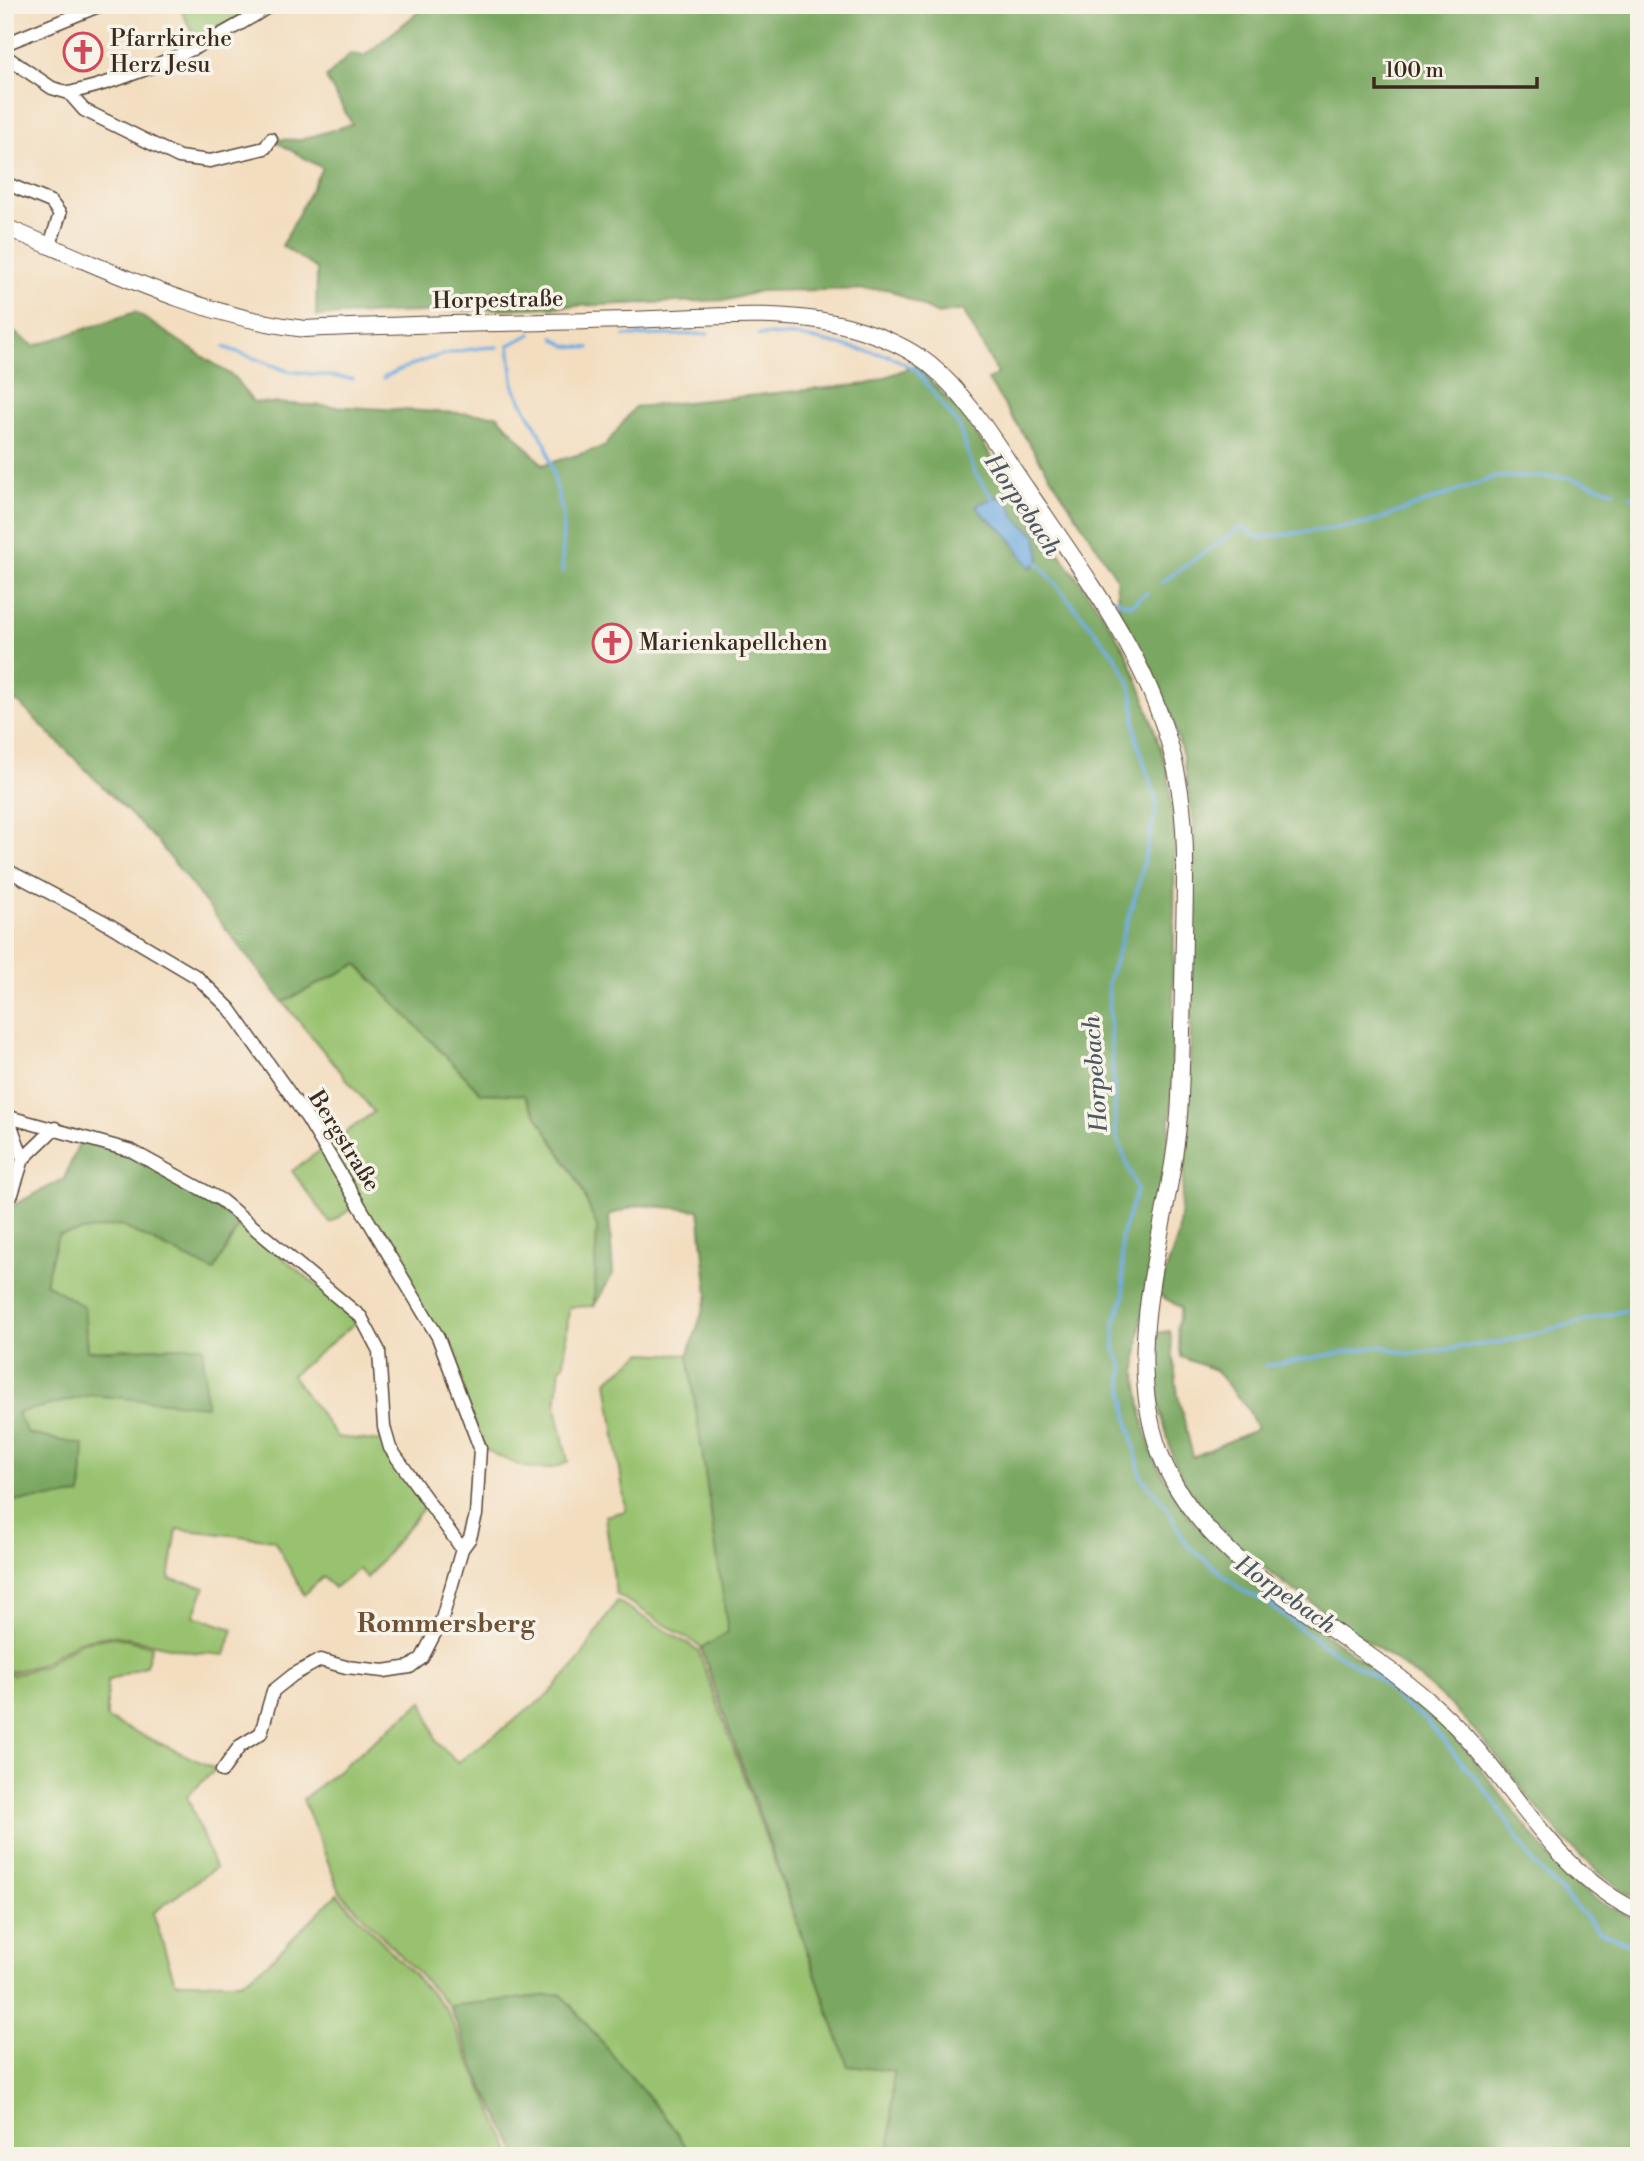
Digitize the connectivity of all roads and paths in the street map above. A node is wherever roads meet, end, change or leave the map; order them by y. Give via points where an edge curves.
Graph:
1 (101, 5) edge
2 (271, 5) edge
3 (5, 47) edge
4 (5, 56) edge
5 (69, 93) junction
6 (271, 139) dead end
7 (5, 183) edge
8 (5, 227) edge
9 (50, 245) junction
10 (5, 869) edge
11 (6, 1116) edge
12 (55, 1128) junction
13 (23, 1159) junction
14 (5, 1199) edge
15 (462, 1549) junction
16 (222, 1771) dead end
17 (1639, 1912) edge

1 - 3 street
2 - 5 street via 201,45 98,87
4 - 5 street via 52,88
5 - 6 street via 83,110 179,157 209,161 235,156 265,148
7 - 9 street via 51,202 60,214
8 - 9 street, Horpestraße
9 - 17 street, Horpestraße via 219,313 264,324 305,329 730,317 821,320 883,337 909,351 947,382 977,417 1123,635 1160,712 1176,769 1185,841 1180,1108 1176,1159 1144,1340 1146,1396 1167,1468 1185,1500 1226,1547 1428,1700 1479,1751 1563,1858 1585,1879
10 - 15 street, Bergstraße via 197,976 230,1009 307,1118 438,1337 480,1448 476,1515
11 - 12 street
11 - 13 street
12 - 13 street
12 - 15 street via 132,1151 221,1200 361,1317 379,1351 384,1427 390,1448
13 - 14 street via 12,1194
15 - 16 street via 442,1619 422,1658 410,1667 384,1671 320,1660 293,1675 273,1691 261,1733 240,1746

